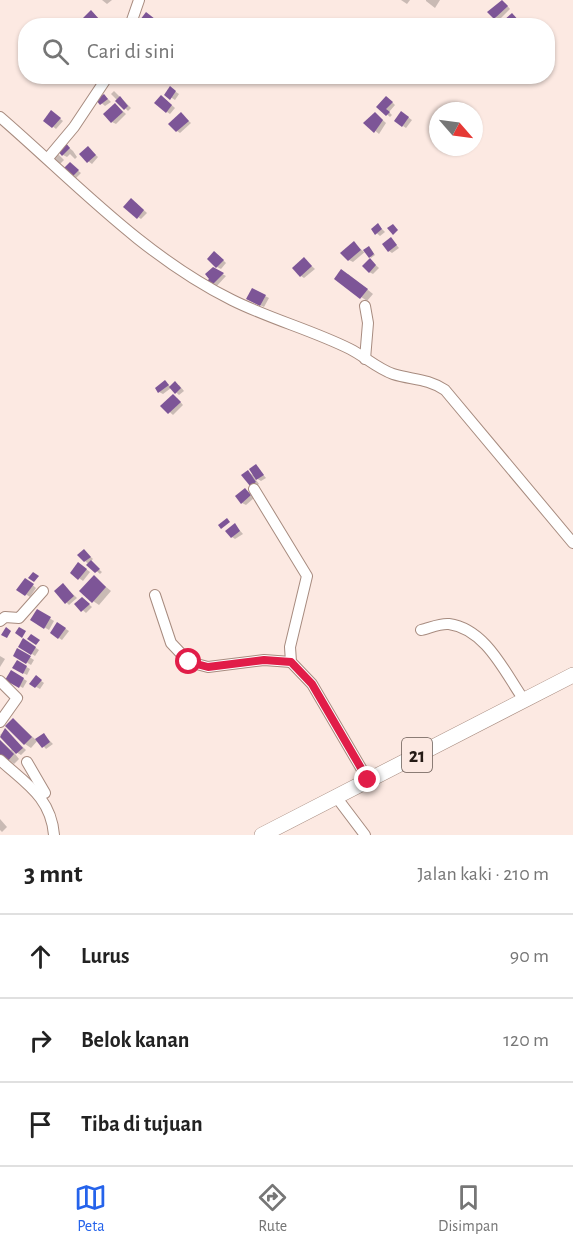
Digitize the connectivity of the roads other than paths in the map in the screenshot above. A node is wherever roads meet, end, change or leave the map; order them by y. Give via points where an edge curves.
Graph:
1 (139, 0) edge
2 (133, 18) edge
3 (103, 84) edge
4 (0, 117) edge
5 (48, 158) junction
6 (365, 306) dead end
7 (365, 359) junction
8 (254, 489) dead end
9 (573, 543) edge
10 (43, 591) dead end
11 (155, 595) dead end
12 (0, 621) edge
13 (421, 630) dead end
14 (291, 662) junction
15 (573, 675) edge
16 (0, 681) edge
17 (524, 700) junction
18 (0, 722) edge
19 (0, 760) edge
20 (27, 762) dead end
21 (368, 780) junction
22 (337, 798) junction
23 (54, 835) edge
24 (60, 835) edge
25 (262, 835) edge
26 (365, 835) edge

1 - 2 street
3 - 5 street via 74,128
4 - 5 street
5 - 7 street via 173,265 230,299 344,346
6 - 7 street
7 - 9 street via 394,374 429,380 445,390
8 - 14 street via 307,576 290,647
10 - 12 street via 19,618 5,617
11 - 14 street via 171,643 189,662 208,667 264,660
13 - 17 street via 451,624 479,639
14 - 21 street via 312,684
15 - 17 highway, 21
16 - 18 street via 17,698
17 - 21 highway, 21
19 - 23 street via 34,788
20 - 24 street via 54,813
21 - 22 highway, 21
22 - 25 highway, 21
22 - 26 street

